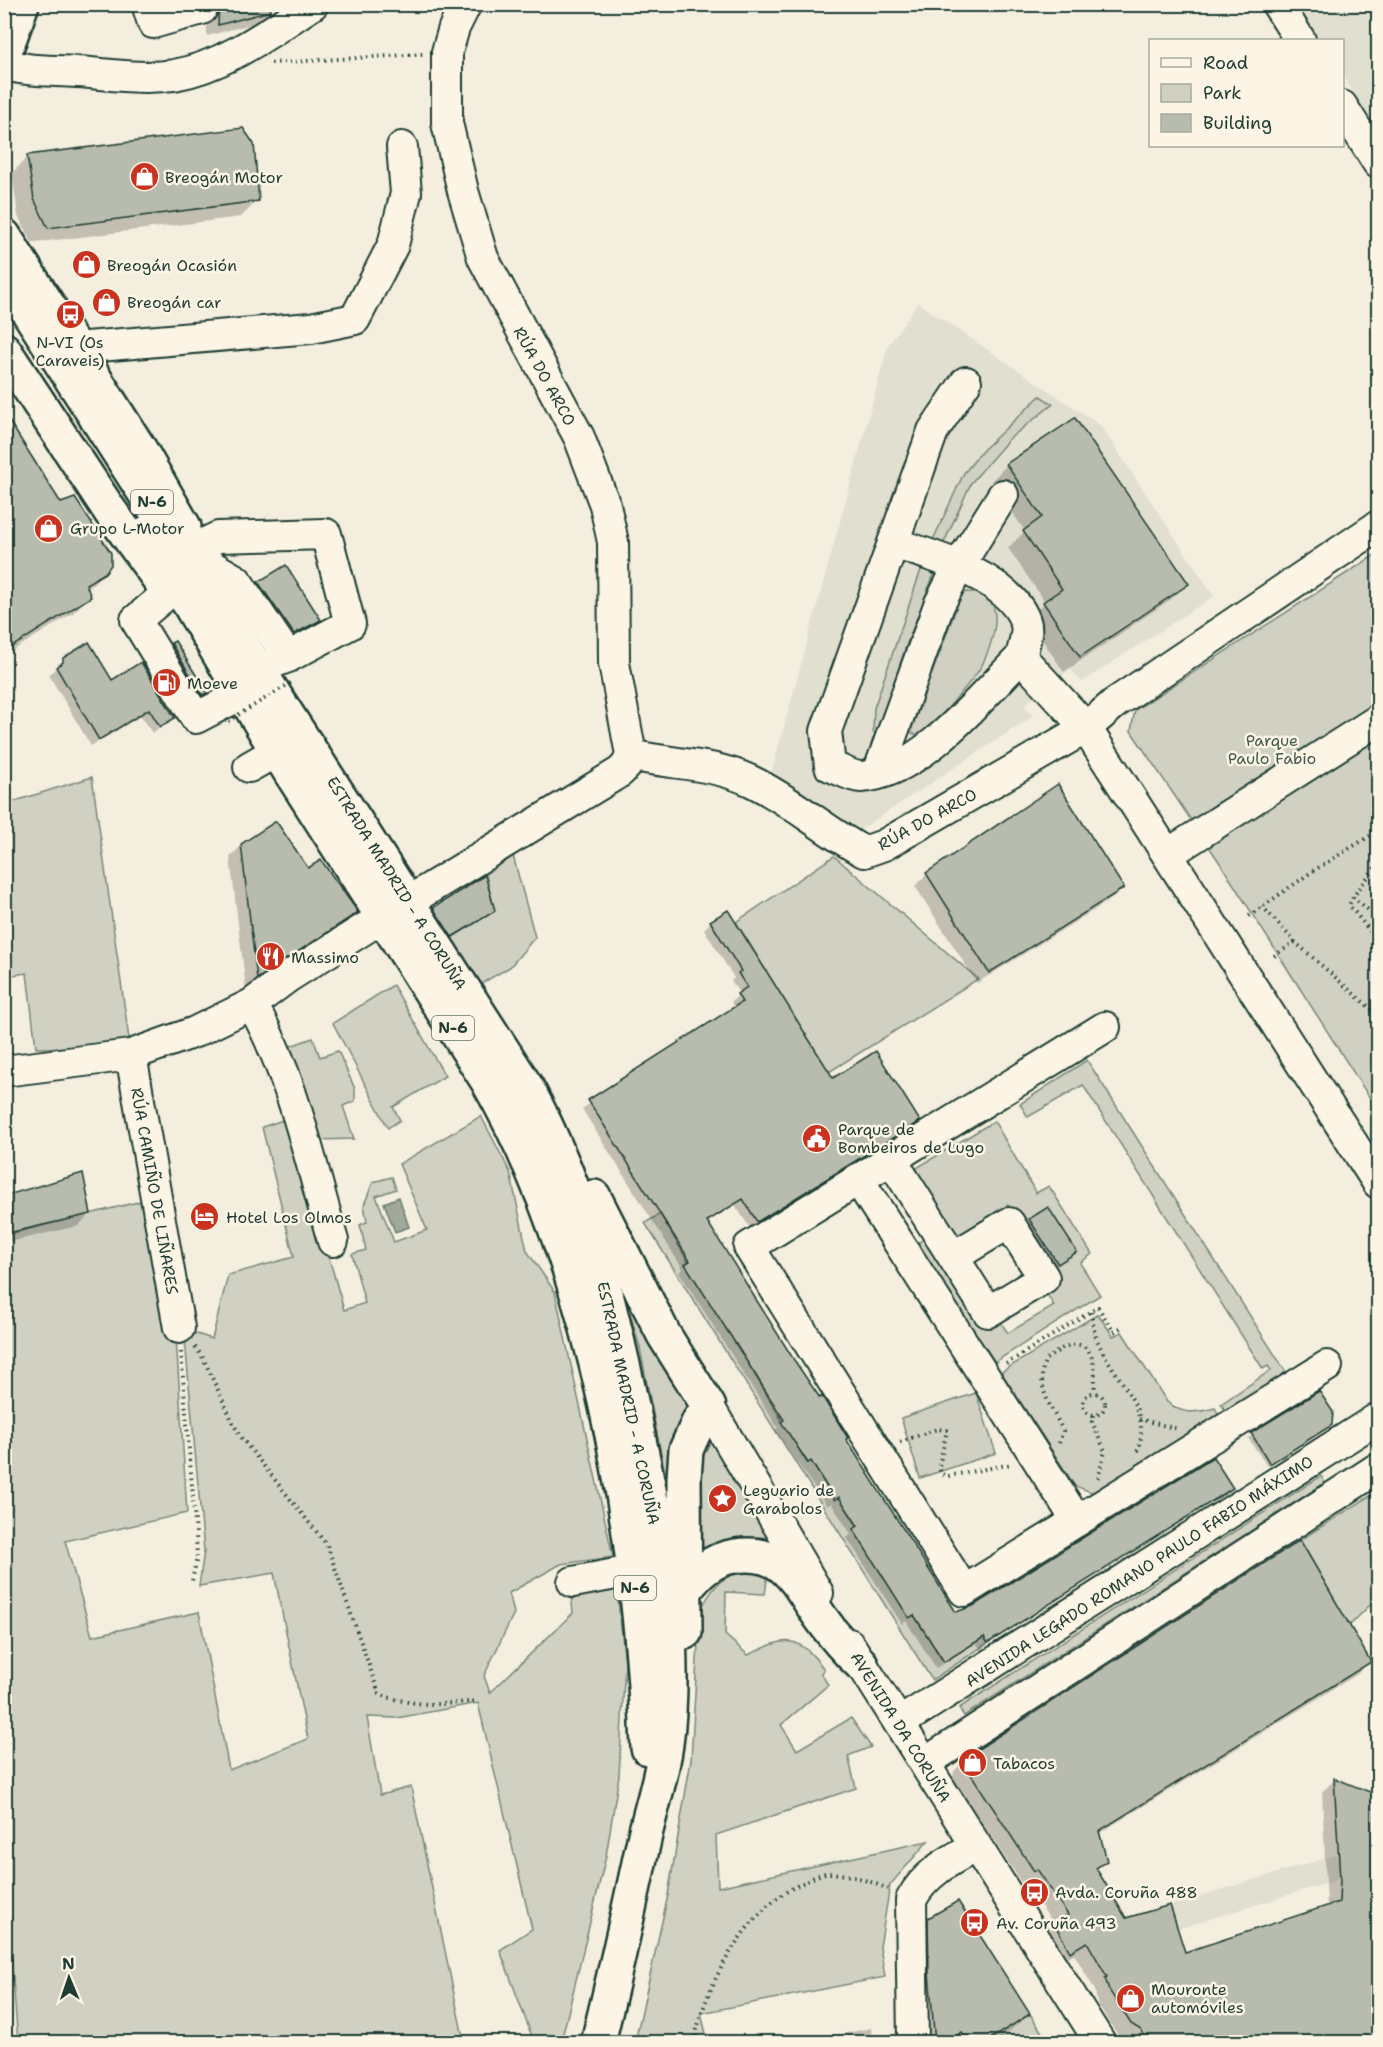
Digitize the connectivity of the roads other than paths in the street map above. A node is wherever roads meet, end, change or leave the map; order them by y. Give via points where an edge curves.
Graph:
1 (15, 4) edge
2 (22, 4) edge
3 (201, 4) edge
4 (313, 4) edge
5 (466, 4) edge
6 (1277, 4) edge
7 (150, 14) edge
8 (4, 21) edge
9 (1299, 39) edge
10 (4, 54) edge
11 (4, 64) edge
12 (1344, 109) edge
13 (402, 147) dead end
14 (1378, 163) edge
15 (4, 236) edge
16 (4, 274) edge
17 (4, 309) edge
18 (75, 348) junction
19 (4, 350) edge
20 (966, 382) dead end
21 (1003, 495) dead end
22 (1378, 526) edge
23 (893, 543) junction
24 (199, 554) junction
25 (960, 564) junction
26 (168, 593) junction
27 (1021, 657) junction
28 (282, 668) junction
29 (234, 708) junction
30 (1378, 720) edge
31 (1086, 728) junction
32 (281, 738) junction
33 (631, 755) junction
34 (249, 767) dead end
35 (878, 772) junction
36 (1168, 854) junction
37 (396, 909) junction
38 (252, 1004) junction
39 (1105, 1027) dead end
40 (131, 1055) junction
41 (4, 1071) edge
42 (544, 1121) junction
43 (891, 1159) junction
44 (858, 1179) junction
45 (1378, 1183) edge
46 (333, 1241) dead end
47 (953, 1257) dead end
48 (179, 1328) road end
49 (1327, 1366) dead end
50 (709, 1407) junction
51 (1378, 1418) edge
52 (1378, 1468) edge
53 (1092, 1502) junction
54 (632, 1571) junction
55 (573, 1582) dead end
56 (686, 1588) junction
57 (861, 1664) junction
58 (670, 1694) junction
59 (899, 1723) junction
60 (926, 1763) junction
61 (646, 1833) junction
62 (975, 1847) junction
63 (598, 2043) edge
64 (913, 2043) edge
65 (1100, 2043) edge

1 - 8 main road
2 - 10 main road
3 - 7 street via 202,9
4 - 11 street via 223,58 173,75 121,77 26,70
5 - 33 street, RÚA DO ARCO via 447,52 447,123 483,258 579,436 605,505 613,542 614,663
6 - 9 street
12 - 14 street
13 - 18 street via 406,193 393,244 355,319 311,328
15 - 18 main road
16 - 32 main road, ESTRADA MADRID - A CORUÑA / N-6
17 - 32 main road, ESTRADA MADRID - A CORUÑA / N-6
18 - 24 main road via 139,448
19 - 26 main road
20 - 23 street via 933,431
21 - 25 street
22 - 31 street via 1115,703
23 - 25 street
23 - 35 street via 826,731 830,766 859,777
24 - 28 main road
24 - 28 street via 219,537 326,534 350,624
25 - 27 street via 1015,601 1027,623
25 - 35 street via 939,605
26 - 29 main road
26 - 29 street via 136,620 196,718
27 - 31 street
27 - 35 street via 929,749
28 - 32 main road
29 - 32 main road
30 - 36 street
31 - 33 street, RÚA DO ARCO via 884,845 864,852 751,781 695,764
31 - 36 street
32 - 34 street
32 - 37 main road, ESTRADA MADRID - A CORUÑA / N-6
33 - 37 street via 621,772
36 - 45 street
37 - 38 street
37 - 42 main road, ESTRADA MADRID - A CORUÑA / N-6 via 527,1088
37 - 54 main road, ESTRADA MADRID - A CORUÑA / N-6 via 521,1145 565,1258 609,1422
38 - 40 street via 195,1032
38 - 46 street via 289,1085
39 - 43 street
40 - 41 street
40 - 48 street, RÚA CAMIÑO DE LIÑARES
42 - 50 main road, N-6 via 585,1180 664,1335
42 - 58 main road, ESTRADA MADRID - A CORUÑA / N-6 via 590,1237 612,1309 652,1501
43 - 44 street
43 - 47 street
44 - 53 street via 984,1377
44 - 53 street via 749,1247 964,1591
49 - 53 street
50 - 56 main road via 686,1450
50 - 57 street, AVENIDA DA CORUÑA
51 - 59 street, AVENIDA LEGADO ROMANO PAULO FABIO MÁXIMO via 1139,1574
52 - 60 street
54 - 55 street
54 - 61 main road, ESTRADA MADRID - A CORUÑA / N-6 via 647,1713
56 - 57 main road via 708,1565 726,1557 748,1554 771,1558 799,1583 841,1645
56 - 58 main road via 684,1648 680,1673
57 - 59 street, AVENIDA DA CORUÑA
58 - 61 main road, ESTRADA MADRID - A CORUÑA / N-6 via 660,1778
59 - 60 street, AVENIDA DA CORUÑA
60 - 62 street, AVENIDA DA CORUÑA
61 - 63 main road, ESTRADA MADRID - A CORUÑA / N-6
62 - 64 street via 946,1862 921,1882 911,1900
62 - 65 street, AVENIDA DA CORUÑA

